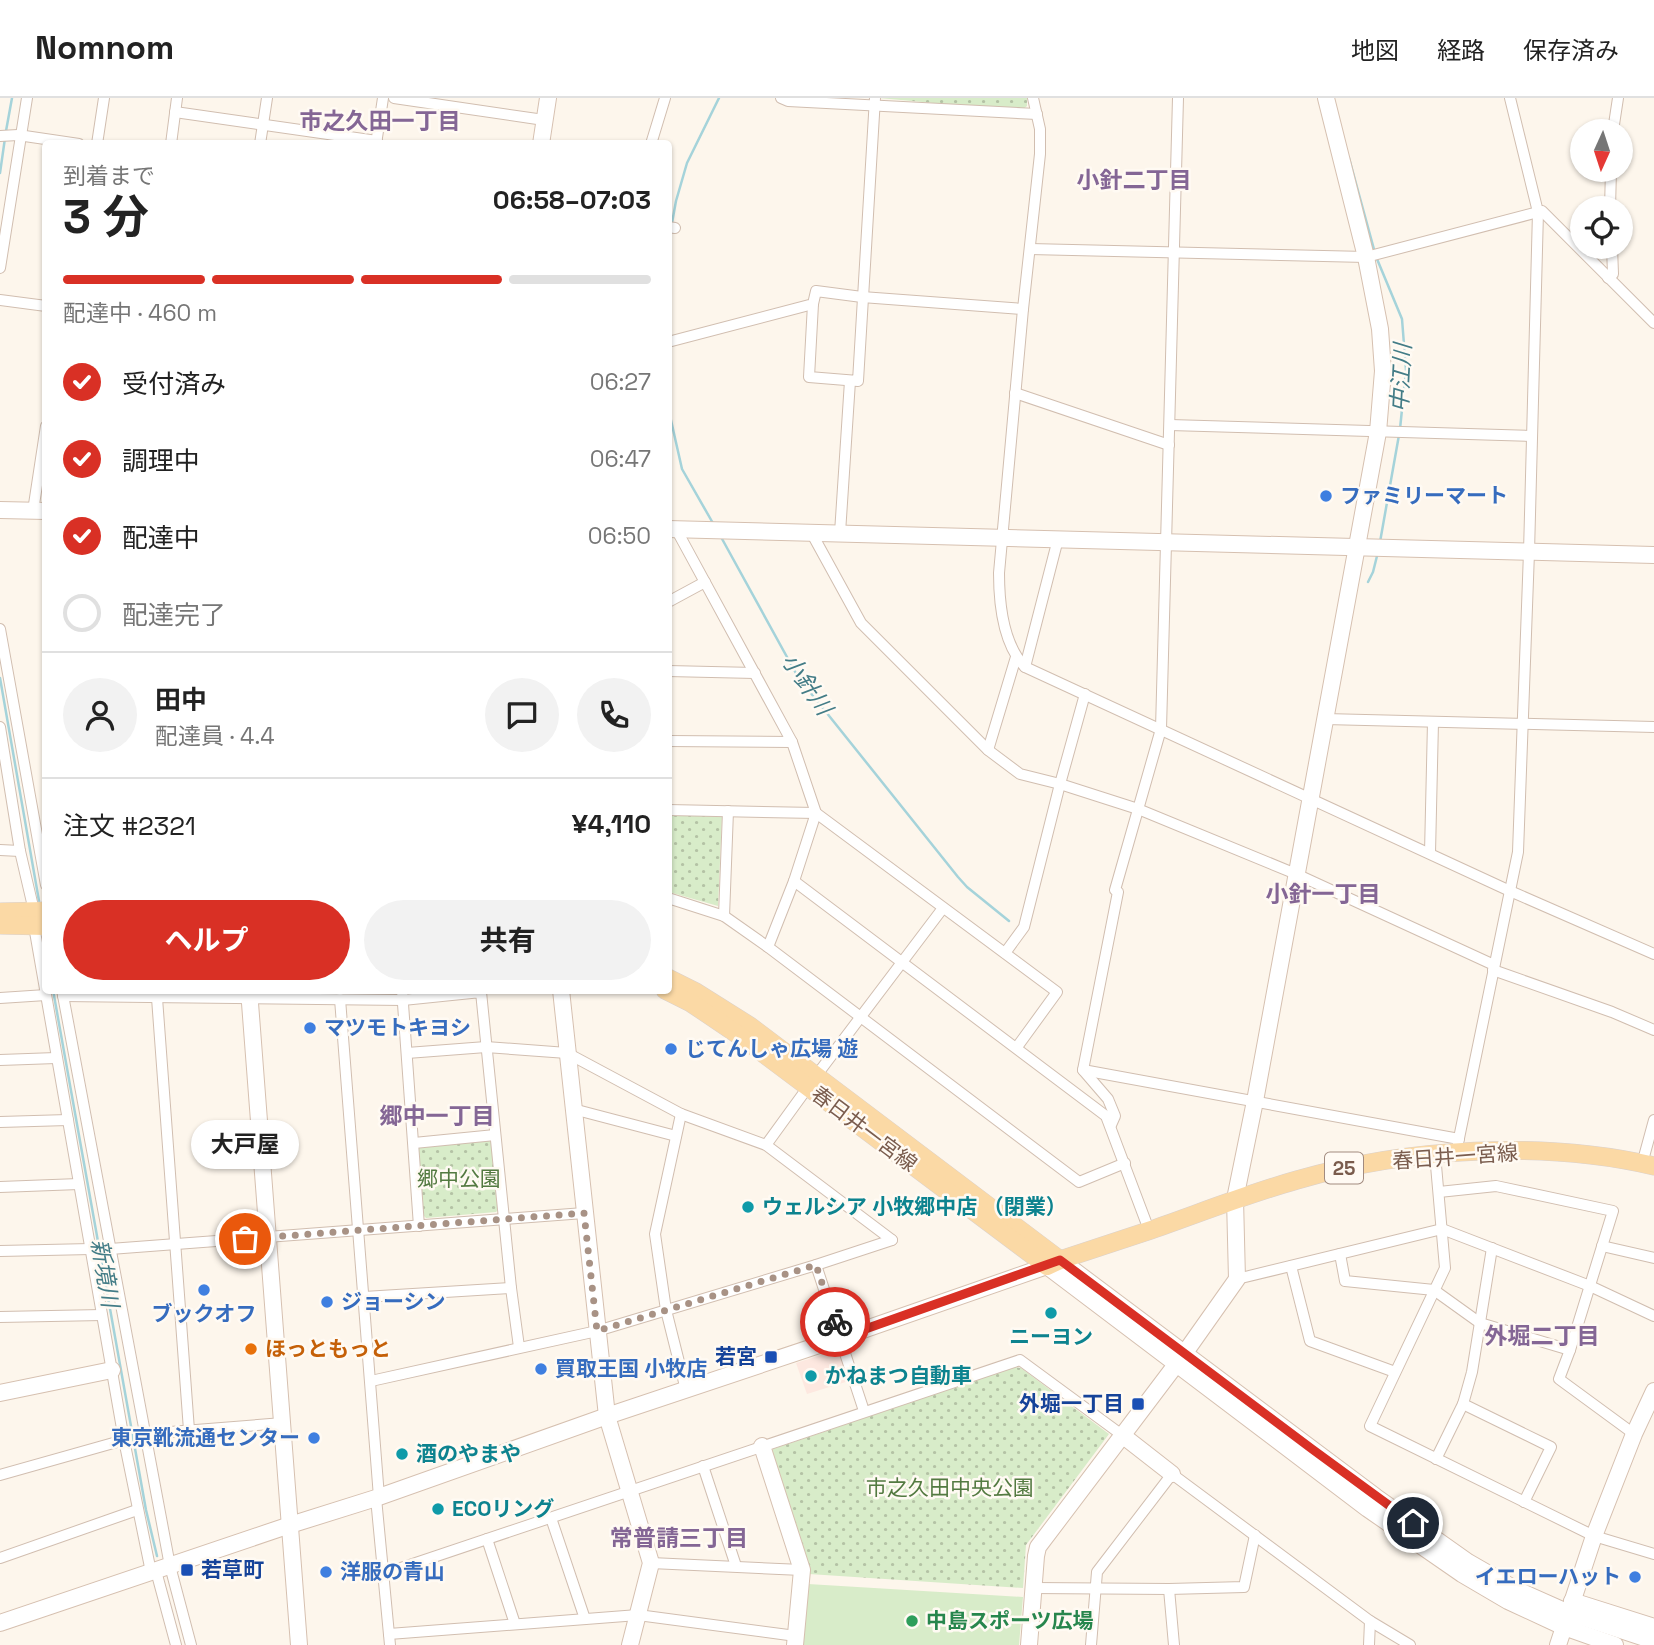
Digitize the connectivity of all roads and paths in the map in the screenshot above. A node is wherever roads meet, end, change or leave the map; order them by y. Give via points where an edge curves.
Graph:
1 (27, 98) edge
2 (104, 98) edge
3 (177, 98) edge
4 (267, 98) edge
5 (383, 98) edge
6 (394, 98) edge
7 (548, 98) edge
8 (665, 98) edge
9 (781, 98) edge
10 (1033, 98) edge
11 (1178, 98) edge
12 (1326, 98) edge
13 (1510, 98) edge
14 (1618, 98) edge
15 (875, 102) edge
16 (175, 112) junction
17 (1037, 114) junction
18 (1615, 119) edge
19 (544, 120) junction
20 (263, 125) junction
21 (19, 135) junction
22 (0, 136) edge
23 (52, 140) edge
24 (98, 140) edge
25 (172, 140) edge
26 (261, 140) edge
27 (364, 140) edge
28 (377, 140) edge
29 (542, 140) edge
30 (652, 140) edge
31 (1538, 212) junction
32 (1030, 248) junction
33 (1174, 253) junction
34 (1372, 256) junction
35 (1612, 259) edge
36 (0, 268) edge
37 (1608, 278) junction
38 (862, 297) junction
39 (0, 300) edge
40 (813, 303) junction
41 (42, 305) edge
42 (1023, 309) junction
43 (1654, 323) edge
44 (672, 341) edge
45 (850, 381) junction
46 (1015, 393) junction
47 (1170, 425) junction
48 (1382, 432) junction
49 (1532, 436) junction
50 (1169, 444) junction
51 (42, 473) edge
52 (0, 510) edge
53 (39, 511) edge
54 (672, 529) edge
55 (811, 532) junction
56 (840, 533) junction
57 (1002, 538) junction
58 (1058, 539) junction
59 (1167, 542) junction
60 (1371, 548) junction
61 (1529, 552) junction
62 (1654, 555) edge
63 (705, 582) junction
64 (672, 600) edge
65 (0, 629) edge
66 (1016, 657) junction
67 (1025, 667) junction
68 (672, 671) edge
69 (755, 673) junction
70 (1085, 694) junction
71 (1325, 719) junction
72 (1433, 722) junction
73 (1522, 724) junction
74 (0, 727) edge
75 (1654, 727) edge
76 (1161, 729) junction
77 (672, 740) edge
78 (792, 742) junction
79 (988, 750) junction
80 (1060, 784) junction
81 (0, 798) edge
82 (12, 798) junction
83 (1310, 798) junction
84 (1138, 809) junction
85 (672, 810) edge
86 (728, 811) junction
87 (816, 813) junction
88 (0, 850) edge
89 (20, 850) junction
90 (1430, 853) junction
91 (42, 862) edge
92 (1296, 874) junction
93 (794, 881) junction
94 (1510, 891) junction
95 (672, 899) edge
96 (943, 908) junction
97 (0, 912) edge
98 (724, 916) junction
99 (40, 919) edge
100 (0, 925) edge
101 (42, 944) edge
102 (768, 947) junction
103 (1005, 953) junction
104 (1654, 954) edge
105 (903, 962) junction
106 (1494, 968) junction
107 (672, 980) edge
108 (62, 994) edge
109 (81, 994) edge
110 (249, 994) edge
111 (428, 994) edge
112 (481, 994) edge
113 (561, 994) edge
114 (672, 994) edge
115 (46, 995) joint
116 (402, 995) edge
117 (0, 998) edge
118 (157, 998) junction
119 (340, 999) junction
120 (860, 1017) junction
121 (1654, 1030) edge
122 (486, 1047) junction
123 (1017, 1047) junction
124 (407, 1053) junction
125 (567, 1053) junction
126 (56, 1058) junction
127 (0, 1060) edge
128 (1083, 1070) junction
129 (812, 1082) junction
130 (1255, 1101) junction
131 (573, 1109) junction
132 (681, 1114) junction
133 (68, 1120) junction
134 (1654, 1120) edge
135 (0, 1122) edge
136 (1111, 1125) junction
137 (495, 1135) junction
138 (676, 1136) junction
139 (414, 1143) junction
140 (766, 1145) junction
141 (1458, 1146) junction
142 (1435, 1154) junction
143 (1125, 1163) junction
144 (1648, 1165) edge
145 (79, 1184) junction
146 (0, 1187) edge
147 (1439, 1192) junction
148 (1235, 1199) junction
149 (584, 1213) junction
150 (504, 1220) junction
151 (419, 1226) junction
152 (1442, 1229) junction
153 (1149, 1230) junction
154 (359, 1231) junction
155 (268, 1237) junction
156 (176, 1243) junction
157 (1602, 1246) junction
158 (1492, 1248) junction
159 (90, 1249) junction
160 (110, 1249) junction
161 (0, 1251) edge
162 (1339, 1254) junction
163 (1654, 1258) edge
164 (1054, 1263) junction
165 (816, 1265) junction
166 (1292, 1266) junction
167 (1237, 1279) junction
168 (1590, 1286) junction
169 (511, 1288) junction
170 (1434, 1290) junction
171 (364, 1297) junction
172 (666, 1310) junction
173 (102, 1315) junction
174 (1654, 1316) edge
175 (0, 1317) edge
176 (1480, 1323) junction
177 (597, 1331) junction
178 (840, 1338) junction
179 (519, 1348) junction
180 (1570, 1350) junction
181 (1180, 1358) junction
182 (112, 1370) junction
183 (1395, 1372) junction
184 (371, 1381) junction
185 (136, 1384) junction
186 (118, 1387) junction
187 (686, 1390) junction
188 (1654, 1391) edge
189 (0, 1393) edge
190 (1463, 1405) junction
191 (864, 1411) junction
192 (607, 1416) junction
193 (283, 1423) junction
194 (189, 1430) junction
195 (145, 1434) junction
196 (1634, 1434) junction
197 (1122, 1435) junction
198 (124, 1440) junction
199 (762, 1446) junction
200 (1436, 1459) junction
201 (703, 1466) junction
202 (1172, 1474) junction
203 (0, 1475) edge
204 (630, 1490) junction
205 (378, 1498) junction
206 (1524, 1502) junction
207 (137, 1510) junction
208 (551, 1518) junction
209 (290, 1525) junction
210 (1255, 1535) junction
211 (1594, 1536) junction
212 (487, 1539) junction
213 (1654, 1555) edge
214 (0, 1558) edge
215 (651, 1563) junction
216 (736, 1566) junction
217 (159, 1570) junction
218 (802, 1570) junction
219 (383, 1574) junction
220 (1033, 1588) junction
221 (1096, 1588) junction
222 (1169, 1589) junction
223 (638, 1615) junction
224 (585, 1619) junction
225 (1370, 1621) junction
226 (0, 1623) edge
227 (515, 1624) junction
228 (1654, 1627) edge
229 (1565, 1629) edge
230 (389, 1640) edge
231 (796, 1641) edge
232 (1654, 1641) edge
233 (176, 1645) edge
234 (191, 1645) edge
235 (299, 1645) edge
236 (630, 1645) edge
237 (1029, 1645) edge
238 (1091, 1645) edge
239 (1174, 1645) edge
240 (1369, 1645) edge
241 (1410, 1645) edge
242 (1615, 1645) edge

1 - 21 street
2 - 24 street
3 - 16 street
4 - 20 street
5 - 28 street
6 - 19 street
7 - 19 street
8 - 30 street
9 - 15 street
10 - 17 street
11 - 33 street
12 - 34 street
13 - 31 street
14 - 18 street
15 - 17 street
15 - 38 street
16 - 20 street
16 - 25 street
17 - 32 street via 1040,154
19 - 29 street
20 - 26 street
20 - 27 street
21 - 22 street
21 - 23 street
21 - 36 street
31 - 34 street
31 - 37 street
31 - 49 street
32 - 33 street
32 - 42 street
33 - 34 street
33 - 47 street
34 - 48 street via 1382,349
35 - 37 street via 1613,274
37 - 43 street
38 - 40 street via 816,291
38 - 42 street
38 - 45 street via 858,381
39 - 41 street
40 - 44 street
40 - 45 street via 809,377
42 - 46 street
45 - 56 street
46 - 50 street
46 - 57 street
47 - 48 street
47 - 50 street
48 - 49 street
48 - 60 street
49 - 61 street
50 - 59 street
51 - 53 street
52 - 53 street
54 - 55 street
54 - 63 street
55 - 56 street
55 - 79 street via 861,623
56 - 57 street
57 - 58 street
57 - 66 street via 999,595
58 - 59 street
58 - 67 street
59 - 60 street
59 - 76 street
60 - 61 street
60 - 71 street
61 - 62 street
61 - 73 street
63 - 64 street
63 - 69 street
65 - 91 street
66 - 67 street
66 - 79 street
67 - 70 street
68 - 69 street
69 - 78 street
70 - 76 street
70 - 80 street
71 - 72 street
71 - 83 street
72 - 73 street
72 - 90 street
73 - 75 street
73 - 94 street via 1518,852
74 - 82 street
76 - 83 street
76 - 84 street
77 - 78 street
78 - 87 street
79 - 80 street via 1020,774
80 - 84 street
80 - 103 street via 1024,928
81 - 82 street
82 - 89 street
83 - 90 street
83 - 92 street
84 - 92 street
84 - 128 street via 1115,890
85 - 86 street
86 - 87 street
86 - 98 street
87 - 93 street
87 - 96 street
88 - 89 street
89 - 99 street
90 - 94 street
92 - 106 street
92 - 130 street
93 - 102 street
93 - 105 street
94 - 104 street
94 - 106 street
95 - 98 street
96 - 103 street
96 - 105 street
97 - 99 main road
98 - 102 street
99 - 100 main road
99 - 101 street
102 - 120 street
103 - 123 street via 1057,992
105 - 120 street
105 - 123 street
106 - 121 street
106 - 141 street
107 - 129 main road, 春日井一宮線 via 750,1026
108 - 160 street
109 - 118 street
110 - 118 street
110 - 119 street
110 - 155 street
111 - 116 street
112 - 122 street
113 - 125 street
114 - 129 main road, 春日井一宮線
115 - 117 street
115 - 126 street
116 - 119 street
116 - 124 street
118 - 156 street
119 - 154 street
120 - 129 street
120 - 143 street via 1079,1182
122 - 124 street
122 - 125 street
122 - 137 street
123 - 136 street via 1106,1116
124 - 139 street
125 - 131 street
125 - 132 street
126 - 127 street
126 - 133 street
128 - 130 street
128 - 136 street via 1108,1099 1115,1116
129 - 140 street
129 - 164 main road, 春日井一宮線
130 - 141 street
130 - 148 street
131 - 138 street
131 - 149 street
132 - 138 street
132 - 140 street
133 - 135 street
133 - 145 street
134 - 144 street
136 - 143 street
137 - 139 street
137 - 150 street
138 - 172 street via 656,1234
139 - 151 street
140 - 165 street via 892,1240
141 - 142 main road, 春日井一宮線 / 25
141 - 144 main road, 春日井一宮線 / 25
142 - 147 street
142 - 148 main road, 春日井一宮線 / 25 via 1354,1166
143 - 153 street
145 - 146 street
145 - 159 street
147 - 152 street
147 - 157 street via 1496,1186 1613,1211
148 - 153 main road, 春日井一宮線 / 25
148 - 167 street
149 - 150 street
149 - 177 street
150 - 151 street
150 - 169 street
151 - 154 street
152 - 158 street
152 - 162 street
152 - 170 street via 1445,1269
153 - 164 main road, 春日井一宮線 / 25
154 - 155 street
154 - 171 street
155 - 156 street
155 - 193 street
156 - 160 street
156 - 194 street
157 - 163 street
157 - 168 street
158 - 168 street
158 - 176 street
159 - 161 street
159 - 173 street
160 - 185 street
162 - 166 street
162 - 170 street via 1345,1281
164 - 178 street
164 - 181 street
165 - 172 street
165 - 178 street
166 - 167 street
166 - 183 street via 1310,1341
167 - 181 street
168 - 174 street
168 - 180 street
169 - 171 street
169 - 179 street
170 - 176 street
170 - 183 street
171 - 184 street
172 - 177 street
172 - 187 street
173 - 175 street
173 - 182 street
176 - 180 street
176 - 190 street
177 - 179 street
177 - 192 street
178 - 187 street
178 - 191 street
179 - 184 street
180 - 196 street via 1559,1379
181 - 197 street
181 - 229 street via 1468,1562 1515,1589
182 - 186 street
182 - 189 street
183 - 200 street via 1370,1426
184 - 205 street
185 - 186 street
185 - 195 street
186 - 198 street
187 - 192 street
188 - 196 street
190 - 200 street
190 - 206 street via 1550,1447
191 - 197 street via 1020,1360
191 - 199 street
192 - 204 street
192 - 205 street
193 - 194 street
193 - 209 street
194 - 195 street
195 - 217 street
196 - 211 street
197 - 202 street
197 - 220 street via 1038,1547
198 - 203 street
198 - 207 street
199 - 201 street
199 - 218 street
200 - 206 street
201 - 204 street
201 - 216 street
202 - 210 street
202 - 221 street via 1097,1572
204 - 208 street
204 - 215 street
205 - 209 street
205 - 219 street
206 - 211 street
207 - 214 street
207 - 217 street
208 - 212 street
208 - 224 street
209 - 217 street
209 - 235 street
210 - 222 street via 1244,1587
210 - 225 street
211 - 213 street
211 - 229 street
212 - 219 street
212 - 227 street
215 - 216 street
215 - 223 street
216 - 218 street
217 - 226 street
217 - 233 street
217 - 234 street
218 - 231 street
219 - 230 street
220 - 221 street
220 - 237 street
221 - 222 street
221 - 238 street
222 - 239 street
223 - 224 street
223 - 231 street
223 - 236 street
224 - 227 street
225 - 240 street
225 - 241 street
227 - 230 street
228 - 229 street
229 - 232 street
229 - 242 street

